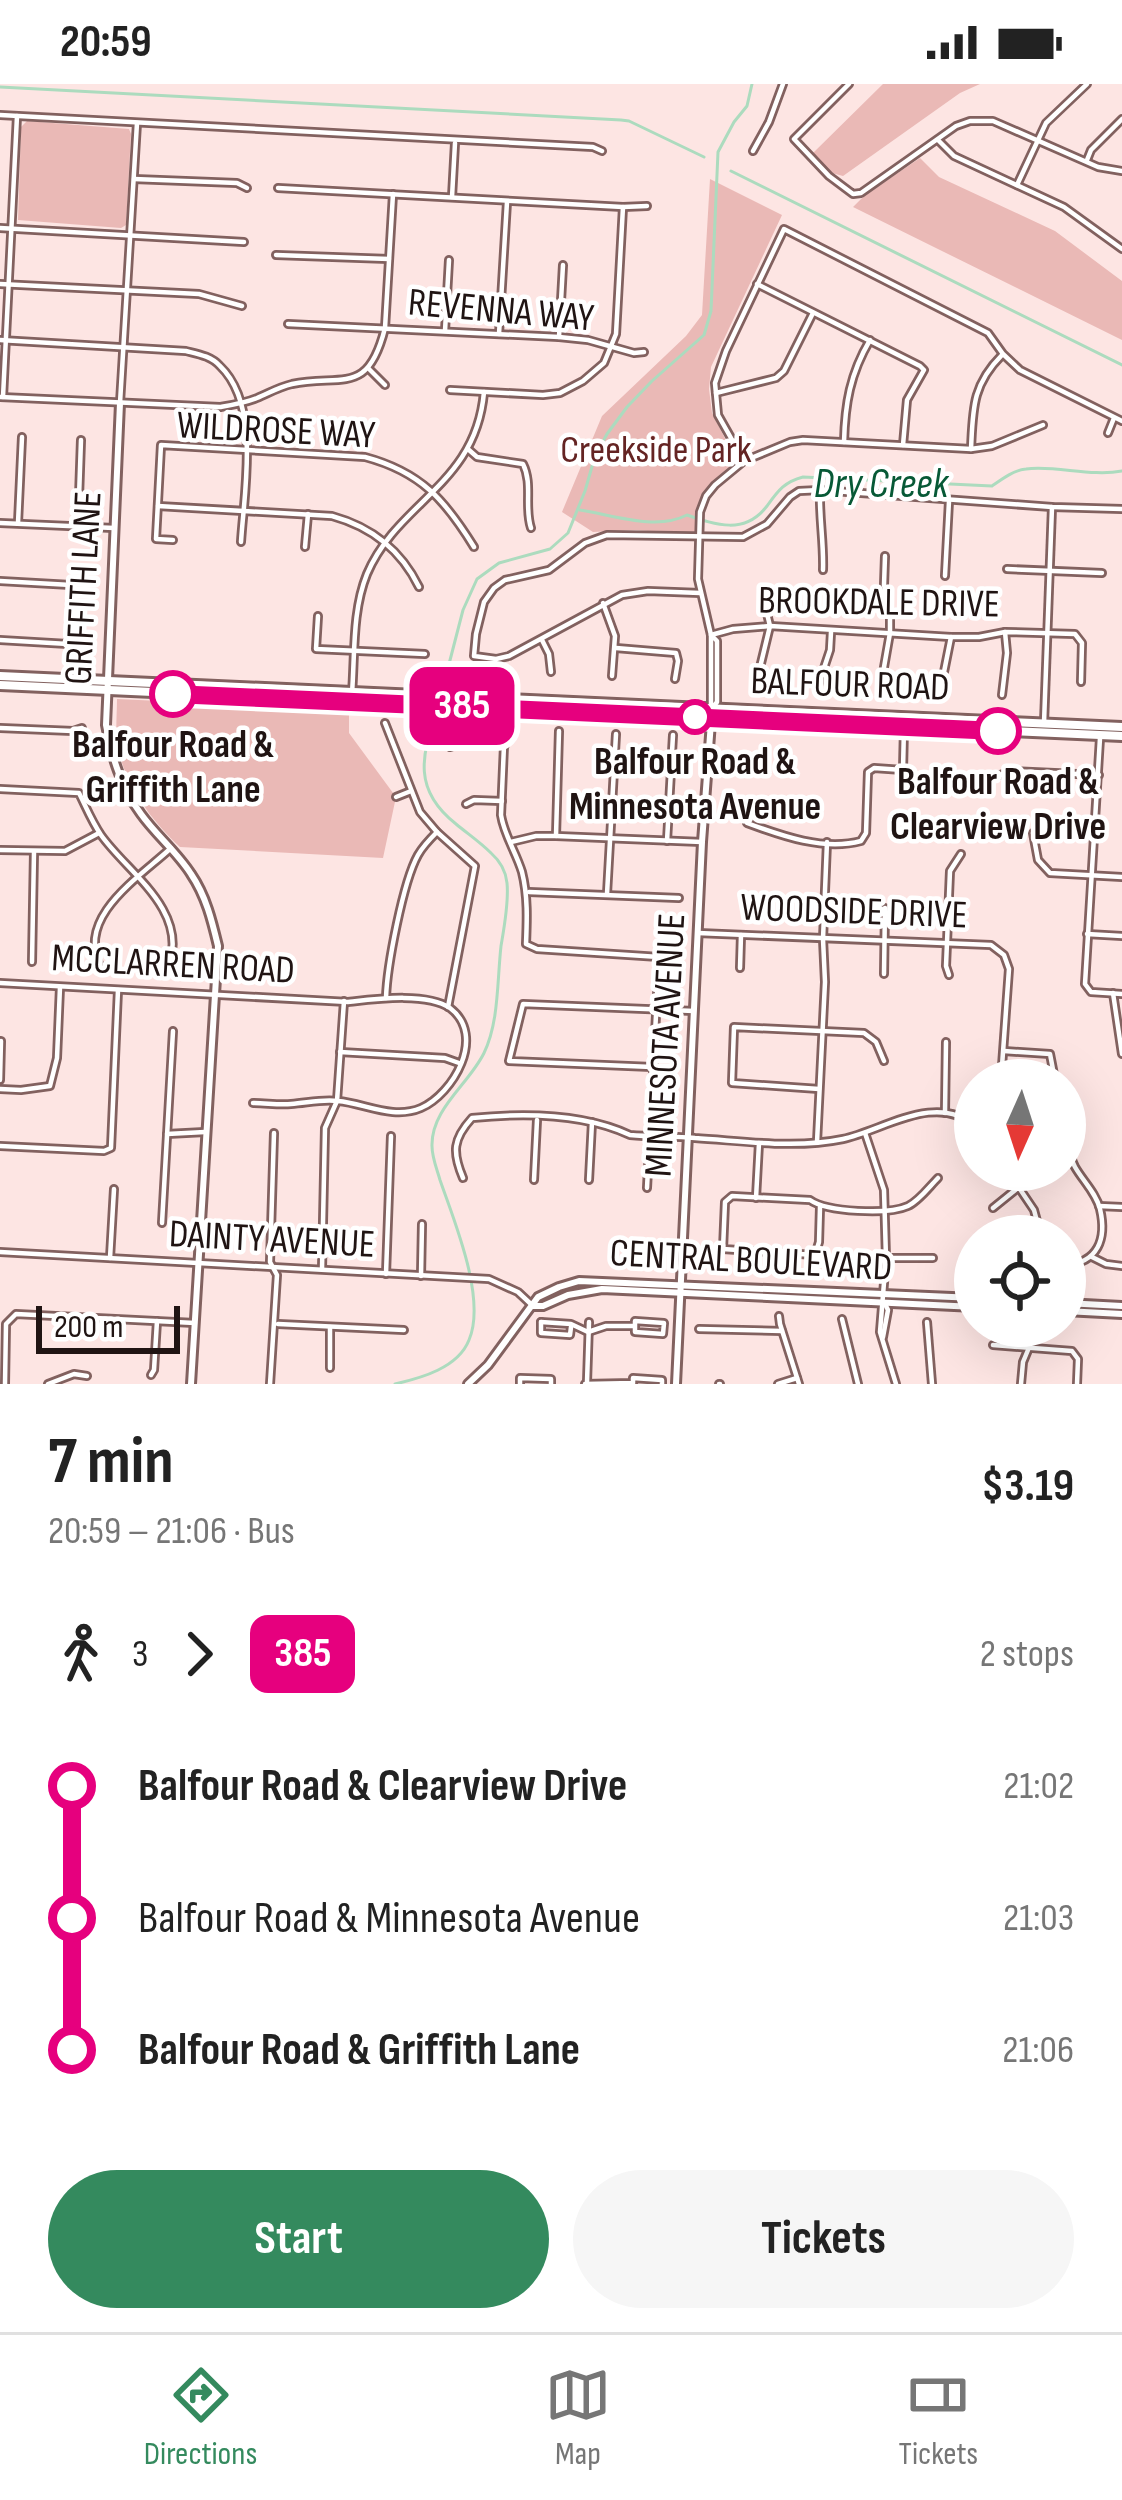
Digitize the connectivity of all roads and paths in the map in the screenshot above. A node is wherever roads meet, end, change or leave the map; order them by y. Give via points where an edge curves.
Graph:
1 (783, 84) edge
2 (849, 84) edge
3 (1088, 84) edge
4 (0, 116) edge
5 (17, 116) junction
6 (1122, 119) edge
7 (137, 123) junction
8 (455, 140) junction
9 (938, 140) junction
10 (1037, 140) junction
11 (602, 151) dead end
12 (753, 151) dead end
13 (1086, 162) junction
14 (1122, 171) edge
15 (0, 172) edge
16 (13, 173) junction
17 (134, 178) junction
18 (1017, 185) junction
19 (247, 188) dead end
20 (278, 188) dead end
21 (393, 194) junction
22 (452, 197) junction
23 (507, 201) junction
24 (647, 206) dead end
25 (622, 208) junction
26 (0, 228) edge
27 (11, 228) junction
28 (131, 235) junction
29 (244, 242) dead end
30 (1122, 249) edge
31 (276, 255) dead end
32 (389, 259) junction
33 (448, 260) dead end
34 (562, 265) dead end
35 (4, 284) edge
36 (757, 284) junction
37 (129, 291) junction
38 (242, 306) dead end
39 (813, 313) junction
40 (288, 324) dead end
41 (385, 328) junction
42 (445, 331) junction
43 (500, 334) junction
44 (559, 338) junction
45 (2, 340) edge
46 (869, 340) junction
47 (126, 346) junction
48 (612, 347) junction
49 (644, 352) dead end
50 (1003, 354) junction
51 (368, 368) junction
52 (385, 385) dead end
53 (450, 390) dead end
54 (484, 392) junction
55 (716, 393) junction
56 (1, 397) edge
57 (241, 403) junction
58 (121, 404) junction
59 (1118, 420) edge
60 (1042, 425) dead end
61 (1108, 433) dead end
62 (22, 437) dead end
63 (80, 440) dead end
64 (844, 442) junction
65 (903, 445) junction
66 (971, 448) junction
67 (246, 449) junction
68 (469, 450) junction
69 (744, 461) junction
70 (820, 490) junction
71 (434, 491) junction
72 (949, 501) junction
73 (158, 506) junction
74 (1052, 507) junction
75 (1122, 509) edge
76 (242, 510) junction
77 (308, 514) junction
78 (0, 523) edge
79 (18, 524) junction
80 (77, 526) junction
81 (114, 528) junction
82 (531, 528) dead end
83 (699, 536) junction
84 (173, 540) dead end
85 (241, 542) dead end
86 (386, 542) junction
87 (305, 547) dead end
88 (474, 547) dead end
89 (885, 556) dead end
90 (1007, 568) dead end
91 (823, 570) dead end
92 (1049, 571) junction
93 (1102, 573) dead end
94 (945, 576) dead end
95 (0, 581) edge
96 (71, 585) dead end
97 (419, 587) dead end
98 (700, 593) junction
99 (762, 593) dead end
100 (603, 603) junction
101 (318, 616) dead end
102 (770, 626) junction
103 (831, 632) junction
104 (1005, 632) junction
105 (1047, 632) junction
106 (890, 633) junction
107 (711, 634) junction
108 (951, 637) junction
109 (0, 640) edge
110 (542, 640) junction
111 (68, 644) dead end
112 (616, 649) junction
113 (355, 651) junction
114 (425, 654) dead end
115 (551, 672) dead end
116 (0, 676) edge
117 (612, 676) dead end
118 (675, 679) dead end
119 (1081, 682) dead end
120 (756, 684) dead end
121 (0, 685) edge
122 (106, 686) junction
123 (818, 686) dead end
124 (880, 690) dead end
125 (940, 692) dead end
126 (1002, 694) dead end
127 (352, 697) junction
128 (505, 703) junction
129 (712, 713) junction
130 (385, 723) dead end
131 (904, 727) junction
132 (1122, 727) edge
133 (0, 728) edge
134 (82, 728) dead end
135 (1044, 728) junction
136 (559, 731) dead end
137 (616, 734) dead end
138 (673, 736) dead end
139 (1100, 736) junction
140 (1122, 736) edge
141 (505, 745) junction
142 (450, 747) dead end
143 (1000, 775) dead end
144 (1099, 775) junction
145 (0, 789) edge
146 (411, 791) junction
147 (396, 796) dead end
148 (502, 801) junction
149 (466, 804) dead end
150 (747, 824) dead end
151 (437, 832) junction
152 (1033, 832) dead end
153 (99, 833) junction
154 (556, 836) junction
155 (611, 839) junction
156 (667, 841) junction
157 (702, 842) junction
158 (827, 842) junction
159 (510, 843) junction
160 (171, 848) junction
161 (0, 850) edge
162 (34, 851) junction
163 (961, 854) dead end
164 (1093, 876) junction
165 (140, 877) junction
166 (1122, 877) edge
167 (526, 892) junction
168 (607, 894) junction
169 (679, 898) dead end
170 (885, 908) dead end
171 (698, 933) junction
172 (741, 934) junction
173 (1087, 934) junction
174 (1122, 936) edge
175 (823, 939) junction
176 (885, 941) junction
177 (947, 944) junction
178 (32, 962) dead end
179 (170, 962) dead end
180 (100, 966) dead end
181 (740, 968) dead end
182 (884, 974) dead end
183 (949, 975) dead end
184 (0, 983) edge
185 (60, 987) junction
186 (118, 990) junction
187 (1113, 993) junction
188 (216, 994) junction
189 (1122, 994) edge
190 (386, 998) junction
191 (344, 1001) junction
192 (448, 1007) junction
193 (657, 1011) junction
194 (694, 1011) junction
195 (173, 1031) dead end
196 (822, 1032) junction
197 (1, 1041) edge
198 (946, 1042) dead end
199 (1003, 1051) junction
200 (340, 1052) junction
201 (1122, 1054) edge
202 (1002, 1059) edge
203 (1051, 1059) edge
204 (884, 1061) dead end
205 (462, 1064) junction
206 (652, 1067) junction
207 (0, 1084) edge
208 (819, 1089) junction
209 (337, 1101) junction
210 (253, 1102) dead end
211 (945, 1113) junction
212 (954, 1115) edge
213 (538, 1117) junction
214 (592, 1122) junction
215 (205, 1132) junction
216 (866, 1132) junction
217 (274, 1133) dead end
218 (166, 1134) junction
219 (391, 1136) dead end
220 (650, 1137) junction
221 (688, 1137) junction
222 (818, 1142) junction
223 (759, 1143) junction
224 (0, 1146) edge
225 (463, 1178) dead end
226 (938, 1178) dead end
227 (534, 1180) dead end
228 (589, 1180) dead end
229 (1086, 1184) edge
230 (647, 1188) dead end
231 (115, 1189) dead end
232 (1014, 1191) edge
233 (756, 1198) junction
234 (1100, 1206) junction
235 (1122, 1207) edge
236 (820, 1208) junction
237 (993, 1208) dead end
238 (886, 1210) junction
239 (162, 1223) dead end
240 (422, 1225) dead end
241 (0, 1252) edge
242 (1092, 1257) junction
243 (110, 1258) junction
244 (886, 1258) junction
245 (933, 1258) dead end
246 (1086, 1260) edge
247 (199, 1264) junction
248 (1122, 1266) edge
249 (273, 1268) junction
250 (322, 1270) junction
251 (386, 1274) junction
252 (421, 1276) junction
253 (681, 1290) junction
254 (885, 1298) junction
255 (954, 1302) edge
256 (532, 1306) junction
257 (1086, 1308) edge
258 (1122, 1310) edge
259 (779, 1316) dead end
260 (842, 1319) dead end
261 (157, 1322) junction
262 (589, 1322) dead end
263 (927, 1322) dead end
264 (195, 1323) junction
265 (275, 1324) junction
266 (572, 1324) junction
267 (635, 1326) junction
268 (330, 1327) junction
269 (699, 1329) dead end
270 (404, 1330) dead end
271 (588, 1331) junction
272 (782, 1331) junction
273 (1018, 1347) edge
274 (1030, 1348) junction
275 (331, 1368) dead end
276 (151, 1375) dead end
277 (87, 1376) dead end
278 (475, 1381) edge
279 (798, 1381) edge
280 (5, 1384) edge
281 (48, 1384) edge
282 (191, 1384) edge
283 (271, 1384) edge
284 (520, 1384) edge
285 (551, 1384) edge
286 (586, 1384) edge
287 (633, 1384) edge
288 (662, 1384) edge
289 (676, 1384) edge
290 (778, 1384) edge
291 (858, 1384) edge
292 (896, 1384) edge
293 (932, 1384) edge
294 (1021, 1384) edge
295 (1077, 1384) edge

1 - 12 street
2 - 9 street via 794,140 853,194
3 - 10 street
4 - 5 street
5 - 7 street
5 - 16 street
6 - 13 street
7 - 8 street
7 - 17 street, GRIFFITH LANE
8 - 11 street
8 - 22 street
9 - 10 street via 983,120
9 - 18 street
10 - 13 street
10 - 18 street
13 - 14 street
15 - 16 street
16 - 27 street
17 - 19 street
17 - 28 street, GRIFFITH LANE
18 - 30 street
20 - 21 street
21 - 22 street
21 - 32 street
22 - 23 street
23 - 25 street
23 - 43 street
24 - 25 street
25 - 48 street
26 - 27 street
27 - 28 street
27 - 35 street
28 - 29 street
28 - 37 street, GRIFFITH LANE
31 - 32 street
32 - 41 street
33 - 42 street
34 - 44 street
35 - 37 street
35 - 45 street
36 - 39 street
36 - 50 street via 784,230 988,333
36 - 55 street via 718,369
37 - 38 street via 199,294
37 - 47 street, GRIFFITH LANE
39 - 46 street
39 - 55 street via 776,379
40 - 41 street, REVENNA WAY
41 - 42 street, REVENNA WAY
41 - 51 street
42 - 43 street, REVENNA WAY
43 - 44 street, REVENNA WAY
44 - 48 street, REVENNA WAY
45 - 47 street
45 - 56 street
46 - 64 street via 850,382
46 - 65 street via 924,370 907,400
47 - 57 street via 208,357 223,367
47 - 58 street, GRIFFITH LANE
48 - 49 street, REVENNA WAY
48 - 54 street via 594,373 560,393
50 - 59 street
50 - 66 street via 977,392
51 - 52 street
51 - 57 street
53 - 54 street
54 - 68 street
55 - 69 street via 723,426
56 - 58 street
57 - 58 street
57 - 67 street
58 - 81 street, GRIFFITH LANE
59 - 61 street
60 - 66 street
62 - 79 street
63 - 80 street
64 - 65 street
64 - 69 street via 790,442
65 - 66 street
67 - 71 street, WILDROSE WAY via 365,457
67 - 73 street, WILDROSE WAY via 161,445
67 - 76 street
68 - 71 street
68 - 82 street via 523,464
69 - 83 street via 706,496
70 - 72 street
70 - 83 street via 790,496 754,533
70 - 91 street
71 - 86 street
71 - 88 street
72 - 74 street
72 - 94 street
73 - 76 street
73 - 84 street via 156,538
74 - 75 street
74 - 92 street
76 - 77 street
76 - 85 street
77 - 86 street via 350,520
77 - 87 street
78 - 79 street
79 - 80 street
80 - 81 street
81 - 122 street, GRIFFITH LANE
83 - 98 street
83 - 110 street via 608,535 549,570 494,588 474,656 509,656
86 - 97 street
86 - 113 street via 360,598
89 - 106 street
90 - 92 street
92 - 93 street
92 - 105 street
95 - 96 street
98 - 100 street via 648,591
98 - 107 street
99 - 102 street
100 - 110 street
100 - 112 street
101 - 113 street via 316,649
102 - 103 street, BROOKDALE DRIVE
102 - 107 street, BROOKDALE DRIVE
102 - 120 street
103 - 106 street, BROOKDALE DRIVE
103 - 123 street
104 - 105 street, BROOKDALE DRIVE
104 - 108 street, BROOKDALE DRIVE
104 - 126 street
105 - 119 street via 1080,637
105 - 135 street
106 - 108 street, BROOKDALE DRIVE
106 - 124 street
107 - 129 street
108 - 125 street
109 - 111 street
110 - 115 street
112 - 117 street
112 - 118 street via 676,653
113 - 114 street
113 - 127 street
116 - 122 main road, BALFOUR ROAD
121 - 122 main road, BALFOUR ROAD
122 - 127 main road, BALFOUR ROAD
122 - 160 street, GRIFFITH LANE via 113,762 139,812
127 - 128 main road, BALFOUR ROAD
128 - 129 main road, BALFOUR ROAD
128 - 141 street
129 - 131 main road, BALFOUR ROAD
129 - 135 main road, BALFOUR ROAD
129 - 157 street, MINNESOTA AVENUE
130 - 146 street
131 - 135 main road, BALFOUR ROAD
131 - 158 street via 903,770 868,772 864,838
132 - 135 main road, BALFOUR ROAD
133 - 134 street
135 - 139 main road, BALFOUR ROAD
136 - 154 street
137 - 155 street
138 - 156 street
139 - 140 main road, BALFOUR ROAD
139 - 144 street
141 - 142 street
141 - 148 street
143 - 144 street
144 - 164 street
145 - 153 street via 79,793
146 - 147 street
146 - 151 street
148 - 149 street
148 - 159 street
150 - 158 street
151 - 190 street via 407,883
151 - 192 street via 475,866
152 - 164 street via 1046,871
153 - 162 street via 65,851
153 - 165 street
154 - 155 street
154 - 159 street
155 - 156 street
155 - 168 street
156 - 157 street
157 - 171 street, MINNESOTA AVENUE
158 - 175 street
159 - 167 street
160 - 165 street
160 - 188 street, GRIFFITH LANE via 207,904 218,946
161 - 162 street
162 - 178 street
163 - 177 street via 950,871
164 - 166 street
164 - 173 street
165 - 179 street via 166,919
165 - 180 street via 100,921
167 - 168 street
167 - 193 street via 526,944 659,957
168 - 169 street
170 - 176 street
171 - 172 street, WOODSIDE DRIVE
171 - 194 street, MINNESOTA AVENUE
172 - 175 street, WOODSIDE DRIVE
172 - 181 street
173 - 174 street
173 - 187 street via 1086,988
175 - 176 street, WOODSIDE DRIVE
175 - 196 street
176 - 177 street, WOODSIDE DRIVE
176 - 182 street
177 - 183 street
177 - 199 street, WOODSIDE DRIVE via 991,945 1004,955
184 - 185 street, MCCLARREN ROAD
185 - 186 street, MCCLARREN ROAD
185 - 207 street via 50,1086
186 - 188 street, MCCLARREN ROAD
186 - 224 street via 111,1148
187 - 189 street
187 - 201 street
188 - 191 street, MCCLARREN ROAD
188 - 215 street, GRIFFITH LANE
190 - 191 street, MCCLARREN ROAD
190 - 192 street, MCCLARREN ROAD
191 - 200 street
192 - 205 street via 466,1032
193 - 194 street
193 - 206 street
193 - 206 street via 523,1004 509,1060
194 - 221 street, MINNESOTA AVENUE
195 - 218 street
196 - 204 street via 864,1033
196 - 208 street
196 - 208 street via 734,1027 732,1083
197 - 207 street
198 - 211 street
199 - 202 street
199 - 203 street
200 - 205 street
200 - 209 street
205 - 209 street via 419,1109
206 - 220 street
208 - 222 street
209 - 210 street
209 - 250 street via 325,1128
211 - 212 street
211 - 216 street via 911,1115
213 - 214 street
213 - 225 street via 472,1118 456,1144
213 - 227 street
214 - 220 street
214 - 228 street
215 - 218 street
215 - 247 street, GRIFFITH LANE
216 - 222 street
216 - 238 street
217 - 249 street
218 - 239 street
219 - 251 street
220 - 221 street
220 - 230 street
221 - 223 street
221 - 253 street, MINNESOTA AVENUE
222 - 223 street
223 - 233 street
226 - 238 street via 909,1205
229 - 234 street
231 - 243 street
232 - 237 street
233 - 236 street via 810,1200
233 - 236 street via 725,1202 723,1249 815,1255
234 - 235 street
234 - 242 street
236 - 238 street
238 - 244 street
240 - 252 street
241 - 243 street, DAINTY AVENUE
242 - 246 street
242 - 248 street
243 - 247 street, DAINTY AVENUE
244 - 245 street
244 - 254 street
247 - 249 street, DAINTY AVENUE
247 - 264 street, GRIFFITH LANE
249 - 250 street, DAINTY AVENUE
249 - 265 street
250 - 251 street, DAINTY AVENUE
251 - 252 street, DAINTY AVENUE
252 - 256 street, DAINTY AVENUE via 489,1280
253 - 254 street, CENTRAL BOULEVARD
253 - 256 street, CENTRAL BOULEVARD via 579,1281
253 - 289 street, MINNESOTA AVENUE
254 - 255 street, CENTRAL BOULEVARD
254 - 292 street via 883,1337
256 - 278 street, CENTRAL BOULEVARD
257 - 258 street
259 - 272 street
260 - 291 street
261 - 264 street
261 - 276 street
261 - 280 street via 16,1314 6,1324
262 - 271 street
263 - 293 street
264 - 282 street, GRIFFITH LANE
265 - 268 street
265 - 283 street
266 - 266 street via 541,1322 541,1333 570,1335
266 - 271 street
267 - 267 street via 635,1332 664,1334 664,1323
267 - 271 street
268 - 270 street
268 - 275 street
269 - 272 street
271 - 286 street
272 - 279 street
273 - 274 street
274 - 294 street
274 - 295 street via 1074,1352
277 - 281 street
279 - 290 street
284 - 285 street
286 - 287 street
287 - 288 street

